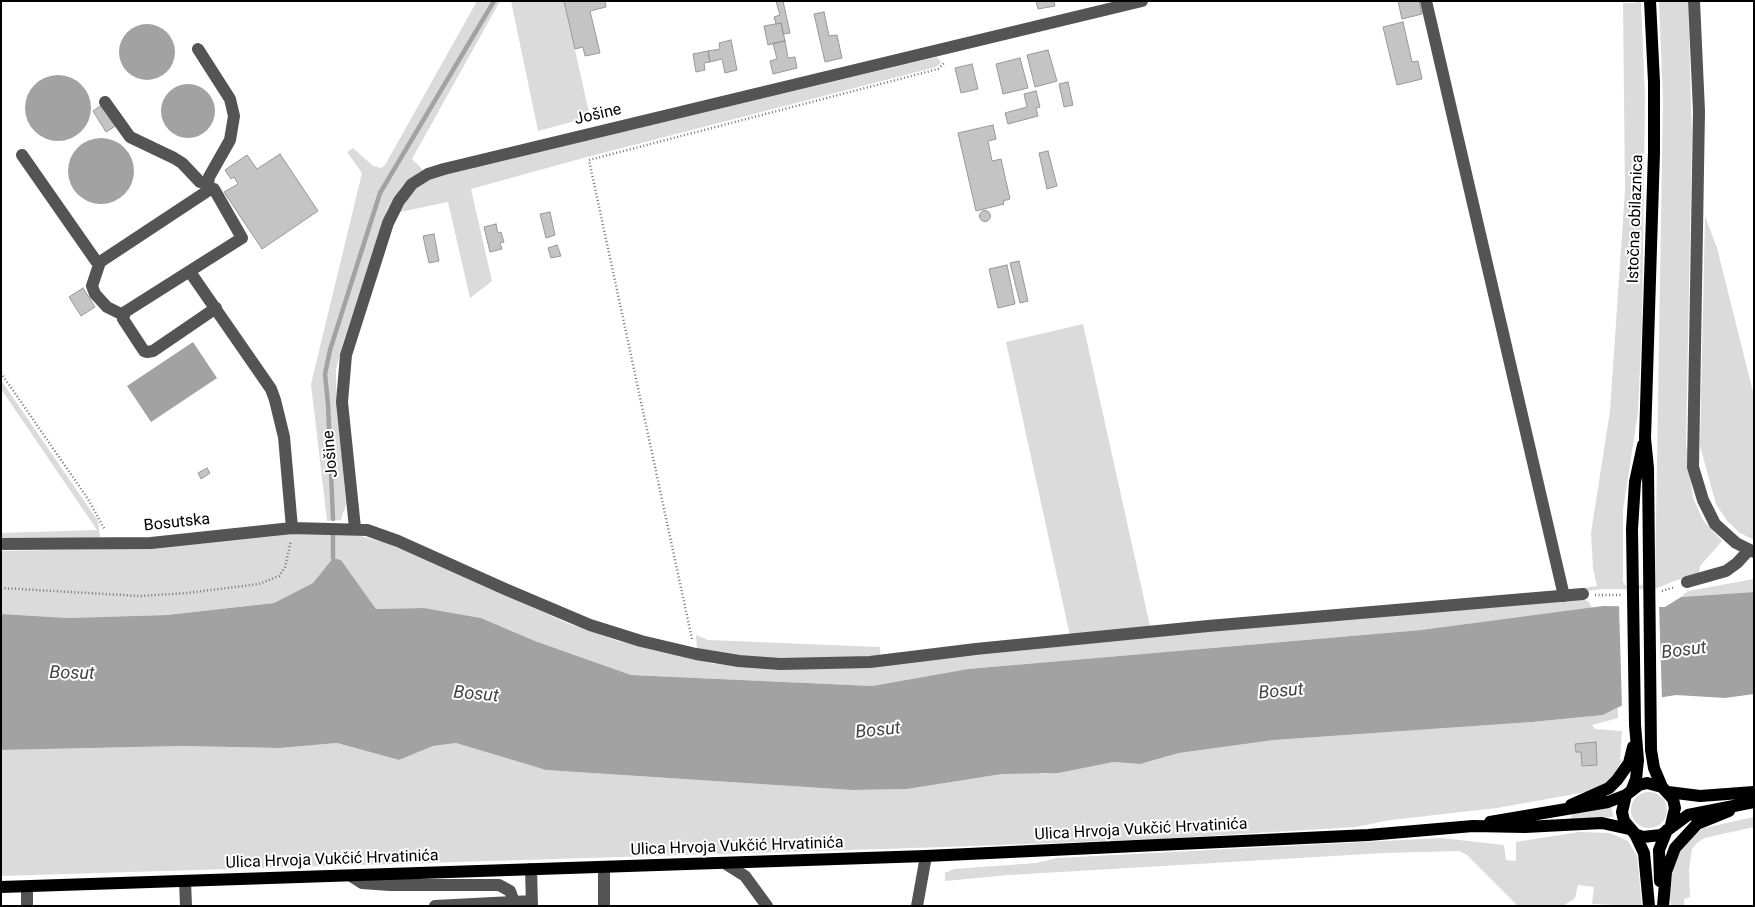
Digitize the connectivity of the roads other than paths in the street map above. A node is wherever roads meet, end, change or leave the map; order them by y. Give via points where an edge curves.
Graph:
1 (1142, 1) edge
2 (1426, 1) edge
3 (1650, 1) edge
4 (1694, 1) edge
5 (198, 49) dead end
6 (106, 102) dead end
7 (22, 155) dead end
8 (208, 187) junction
9 (100, 262) junction
10 (190, 272) junction
11 (216, 308) junction
12 (123, 315) junction
13 (1645, 438) junction
14 (292, 528) junction
15 (355, 528) junction
16 (1, 544) edge
17 (1751, 551) edge
18 (1687, 582) dead end
19 (1583, 594) dead end
20 (1564, 596) junction
21 (1635, 726) junction
22 (1665, 790) junction
23 (1629, 792) junction
24 (1754, 792) edge
25 (1750, 803) edge
26 (1563, 810) junction
27 (1474, 826) junction
28 (1669, 827) junction
29 (1632, 831) junction
30 (926, 856) junction
31 (726, 864) junction
32 (604, 867) junction
33 (531, 869) junction
34 (351, 876) junction
35 (185, 881) junction
36 (1, 887) edge
37 (26, 887) junction
38 (532, 903) edge
39 (513, 904) edge
40 (27, 906) edge
41 (186, 906) edge
42 (435, 906) edge
43 (604, 906) edge
44 (767, 906) edge
45 (917, 906) edge
46 (1649, 906) edge
47 (1663, 906) edge

1 - 15 street, Jošine via 444,168 412,184 388,223 346,355 342,402
2 - 20 street
3 - 13 main road, Istočna obilaznica via 1654,152
4 - 17 street via 1699,111 1693,467 1703,500 1716,524 1736,544
5 - 8 street via 230,100 234,116 230,140 209,177
6 - 8 street via 130,137 174,158
7 - 9 street
8 - 9 street
8 - 10 street via 214,189 242,238
9 - 12 street via 92,286 95,294 107,308
10 - 11 street
10 - 12 street
11 - 12 street via 147,352
11 - 14 street via 276,400 284,437
13 - 21 main road, Istočna obilaznica via 1635,482 1632,566
13 - 22 main road, Istočna obilaznica via 1652,759
14 - 15 street, Bosutska
14 - 16 street, Bosutska via 186,540
15 - 20 street, Bosutska via 398,541 590,625 693,654 780,664 870,662 1198,627
17 - 18 street via 1726,571
19 - 20 street, Bosutska
21 - 23 main road via 1638,769
21 - 26 main road via 1629,763 1618,780 1609,788
22 - 23 main road via 1647,784
22 - 24 main road via 1700,796
22 - 28 main road via 1675,808
23 - 26 main road, Ulica Hrvoja Vukčić Hrvatinića via 1608,802
23 - 29 main road via 1622,812
25 - 28 main road via 1696,813 1680,818
25 - 47 main road via 1697,824 1681,839 1670,858
26 - 27 main road, Ulica Hrvoja Vukčić Hrvatinića
27 - 29 main road, Ulica Hrvoja Vukčić Hrvatinića via 1602,823
27 - 30 main road, Ulica Hrvoja Vukčić Hrvatinića via 1368,835
28 - 29 main road via 1652,837
28 - 47 main road via 1661,841 1659,856
29 - 46 main road via 1644,853
30 - 31 main road, Ulica Hrvoja Vukčić Hrvatinića
30 - 45 street
31 - 32 main road, Ulica Hrvoja Vukčić Hrvatinića
31 - 44 street via 745,876
32 - 33 main road, Ulica Hrvoja Vukčić Hrvatinića
32 - 43 street
33 - 34 main road, Ulica Hrvoja Vukčić Hrvatinića
33 - 38 street
34 - 35 main road, Ulica Hrvoja Vukčić Hrvatinića
34 - 39 street via 362,883 390,885 499,885 510,891
35 - 37 main road, Ulica Hrvoja Vukčić Hrvatinića
35 - 41 street
36 - 37 main road, Ulica Hrvoja Vukčić Hrvatinića
37 - 40 street
38 - 39 street
39 - 42 street

